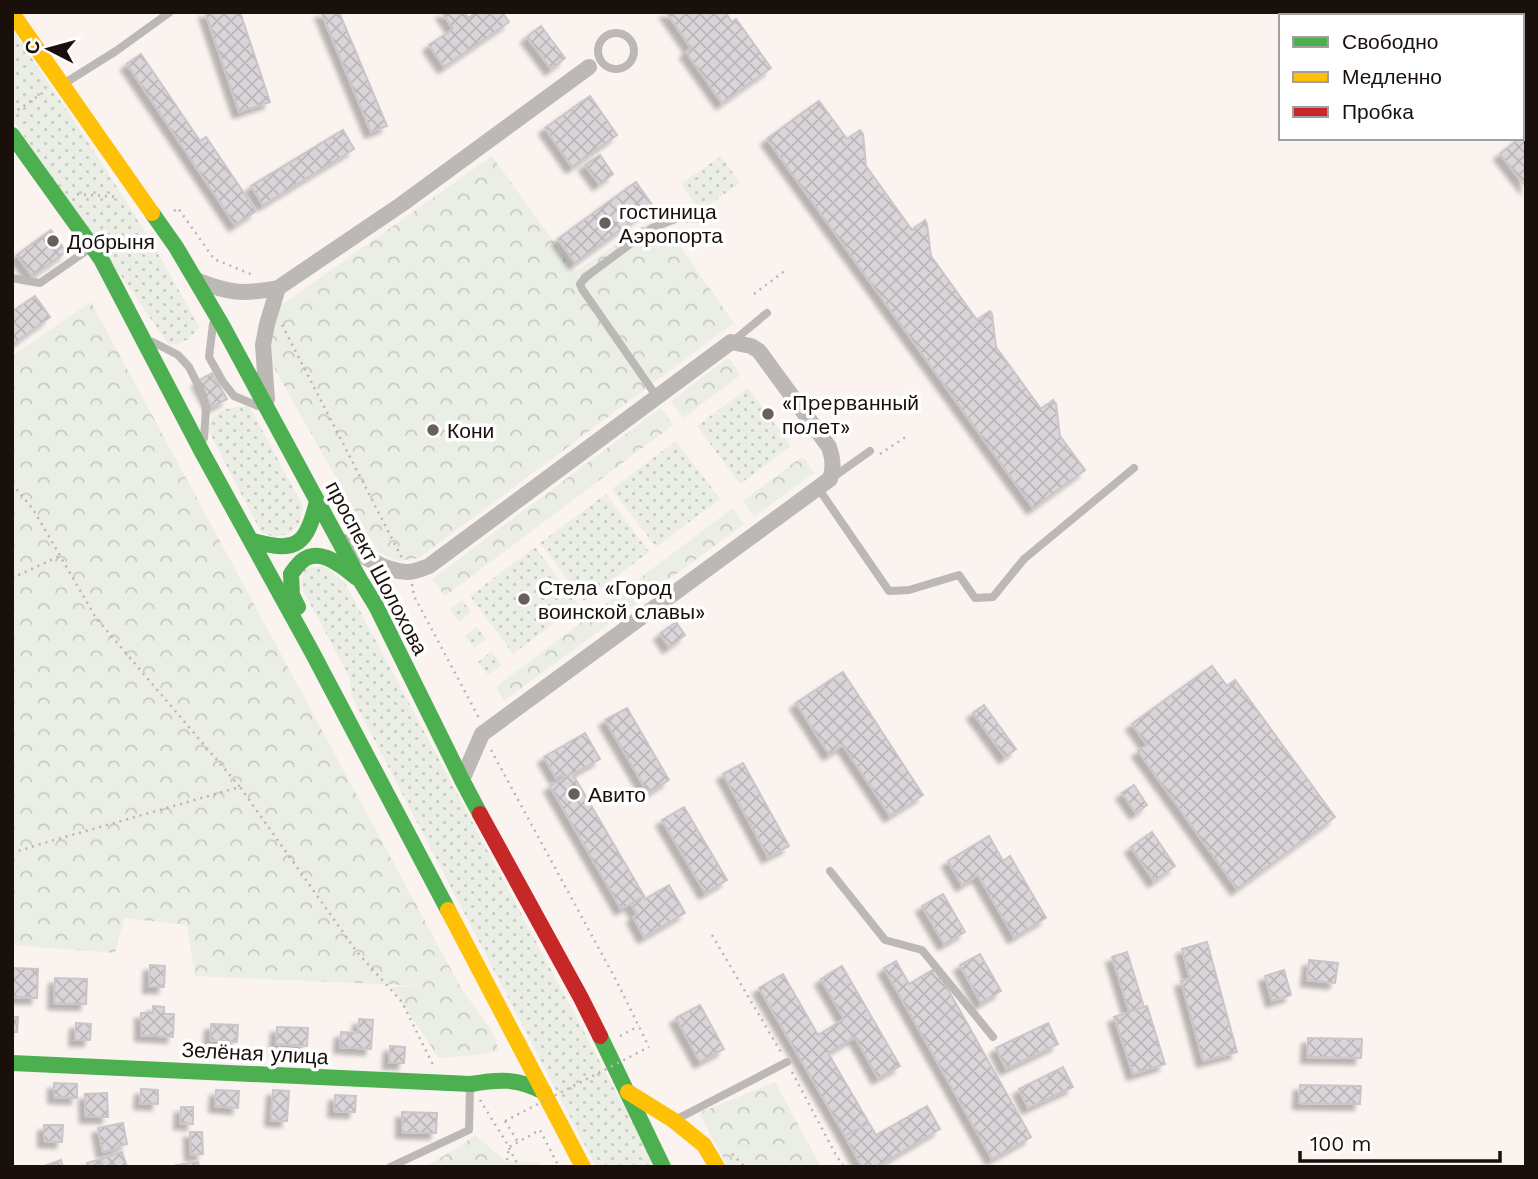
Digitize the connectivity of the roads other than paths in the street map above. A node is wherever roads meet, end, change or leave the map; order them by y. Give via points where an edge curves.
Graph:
1 (170, 12) edge
2 (12, 13) edge
3 (594, 63) junction
4 (61, 83) junction
5 (12, 135) edge
6 (701, 219) dead end
7 (92, 247) junction
8 (12, 278) edge
9 (195, 280) junction
10 (271, 289) junction
11 (215, 313) junction
12 (767, 313) dead end
13 (141, 335) junction
14 (731, 342) junction
15 (657, 397) junction
16 (268, 409) junction
17 (202, 452) junction
18 (872, 455) road end
19 (1134, 468) dead end
20 (824, 484) junction
21 (317, 501) junction
22 (335, 533) junction
23 (253, 541) junction
24 (360, 580) junction
25 (312, 652) junction
26 (462, 780) junction
27 (830, 871) dead end
28 (514, 1035) junction
29 (993, 1037) dead end
30 (787, 1062) road end
31 (12, 1063) edge
32 (496, 1080) junction
33 (471, 1084) junction
34 (626, 1091) junction
35 (544, 1092) junction
36 (673, 1120) junction
37 (390, 1167) edge
38 (583, 1167) edge
39 (663, 1167) edge
40 (717, 1167) edge

1 - 4 lane
2 - 4 main road, проспект Шолохова
3 - 3 lane via 623,68 631,62 633,43 618,32 608,34 601,40
3 - 10 street via 402,204
4 - 9 main road, проспект Шолохова
5 - 7 main road
6 - 15 lane via 678,218 652,228 580,284
7 - 8 lane via 40,283
7 - 13 main road
9 - 10 street via 240,293
9 - 11 main road, проспект Шолохова
10 - 16 street via 263,345
11 - 16 main road, проспект Шолохова
11 - 16 lane via 209,356 223,382 234,396
12 - 14 lane
13 - 17 main road
13 - 17 lane via 178,355 189,367 206,409
14 - 15 street
14 - 20 street via 760,351 829,447 833,470
15 - 22 street via 429,566 409,572 386,567 357,553
16 - 21 main road, проспект Шолохова
17 - 23 main road
18 - 20 lane
19 - 20 lane via 1024,559 993,597 975,598 959,575 889,591
20 - 26 street via 482,734
21 - 22 main road, проспект Шолохова
21 - 23 main road via 308,534 298,544 270,547
22 - 24 main road, проспект Шолохова
23 - 25 main road
24 - 25 main road via 335,561 317,556 303,559 291,574 292,595 312,636
24 - 26 main road, проспект Шолохова
25 - 28 main road
26 - 34 main road, проспект Шолохова via 581,998
27 - 29 lane via 885,940 922,950
28 - 32 main road via 513,1063
28 - 35 main road
30 - 36 lane
31 - 33 main road, Зелёная улица
32 - 33 main road, Зелёная улица
32 - 35 main road, Зелёная улица via 529,1084
33 - 37 lane via 469,1130
34 - 36 main road
34 - 39 main road, проспект Шолохова
35 - 38 main road
36 - 40 main road via 704,1145

